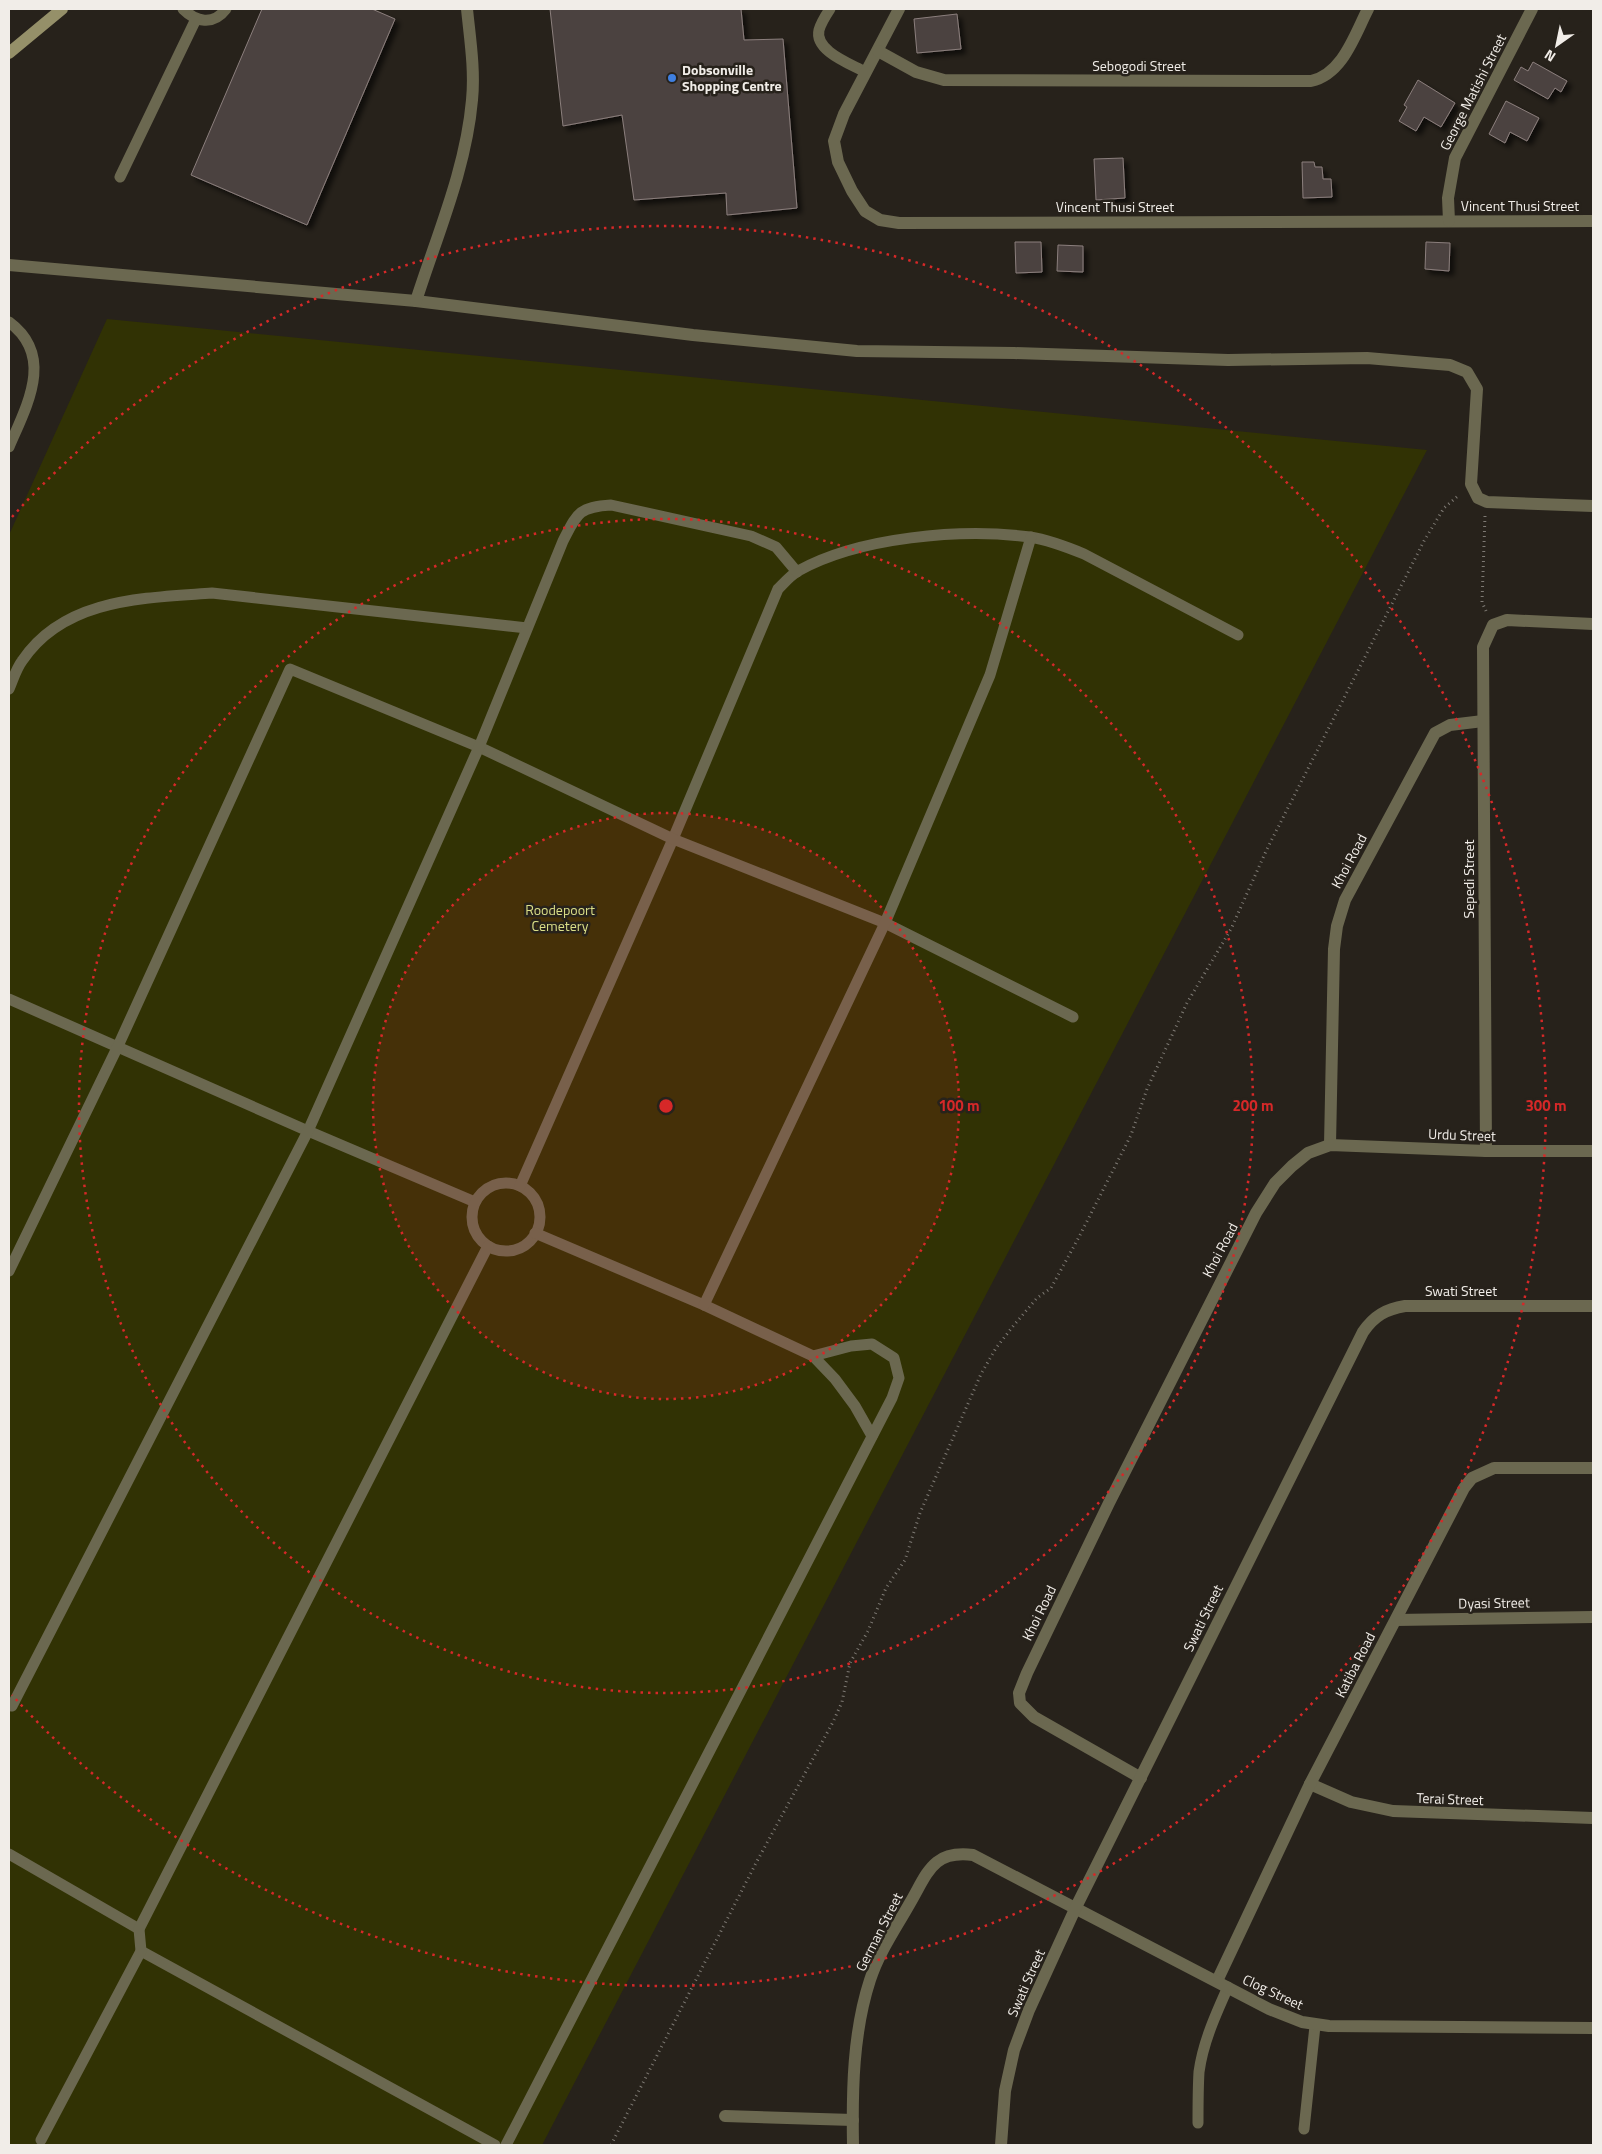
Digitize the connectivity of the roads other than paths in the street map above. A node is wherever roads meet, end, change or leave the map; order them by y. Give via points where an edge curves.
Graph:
1 (62, 9) edge
2 (183, 9) edge
3 (226, 9) edge
4 (467, 9) edge
5 (830, 9) edge
6 (899, 9) edge
7 (1368, 9) edge
8 (1532, 9) edge
9 (196, 19) junction
10 (878, 51) junction
11 (9, 53) edge
12 (865, 72) junction
13 (120, 177) dead end
14 (1449, 221) junction
15 (1593, 221) edge
16 (9, 265) edge
17 (416, 301) junction
18 (9, 322) edge
19 (9, 447) edge
20 (1593, 506) edge
21 (1031, 537) junction
22 (796, 572) junction
23 (1593, 624) edge
24 (527, 628) junction
25 (1238, 635) dead end
26 (9, 688) edge
27 (1484, 721) junction
28 (479, 748) junction
29 (673, 840) junction
30 (885, 923) junction
31 (9, 999) edge
32 (1073, 1017) dead end
33 (118, 1046) junction
34 (308, 1131) junction
35 (1330, 1144) junction
36 (1486, 1151) junction
37 (1593, 1151) edge
38 (520, 1186) junction
39 (475, 1202) junction
40 (535, 1233) junction
41 (488, 1246) junction
42 (9, 1271) edge
43 (704, 1305) junction
44 (1593, 1306) edge
45 (812, 1356) junction
46 (872, 1436) junction
47 (1593, 1468) edge
48 (1593, 1617) edge
49 (1396, 1620) junction
50 (12, 1706) dead end
51 (1141, 1778) junction
52 (1310, 1784) junction
53 (1593, 1818) edge
54 (9, 1854) edge
55 (973, 1855) joint
56 (1076, 1907) junction
57 (139, 1929) junction
58 (141, 1950) junction
59 (1222, 1984) junction
60 (1315, 2026) junction
61 (1593, 2028) edge
62 (725, 2116) dead end
63 (853, 2120) junction
64 (1198, 2123) dead end
65 (1304, 2128) dead end
66 (41, 2140) dead end
67 (495, 2145) edge
68 (506, 2145) edge
69 (853, 2145) edge
70 (1001, 2145) edge

1 - 11 main road
2 - 9 lane
3 - 9 lane via 215,19
4 - 17 street via 472,58 468,129 462,160
5 - 12 lane via 819,29 822,45
6 - 10 street, Vincent Thusi Street
7 - 10 street, Sebogodi Street via 1335,68 1320,79 1311,81 944,80 916,72
8 - 14 street, George Matishi Street via 1455,158 1448,198
9 - 13 lane
10 - 12 street, Vincent Thusi Street
12 - 14 street, Vincent Thusi Street via 839,125 834,141 835,151 858,201 865,211 880,220 899,223
14 - 15 street, Vincent Thusi Street
16 - 17 street
17 - 20 street via 693,335 857,351 1228,360 1366,358 1450,365 1467,372 1476,389 1471,484 1478,498 1487,502
18 - 19 lane via 27,342 35,362 34,381 26,408
21 - 22 lane via 939,534 851,551
21 - 25 lane via 1084,554
21 - 30 lane via 990,675
22 - 24 lane via 776,547 751,536 611,505 590,507 575,518 563,541
22 - 29 lane via 778,589
23 - 27 street, Sepedi Street via 1507,620 1493,625 1483,647
24 - 26 lane via 212,593 164,597 107,604 72,616 39,640 21,661
24 - 28 lane
27 - 35 street, Khoi Road via 1450,725 1435,733 1346,900 1334,949
27 - 36 street, Sepedi Street
28 - 29 lane
28 - 33 lane via 290,669
28 - 34 lane
29 - 30 lane
29 - 38 lane
30 - 32 lane
30 - 43 lane
31 - 33 lane
33 - 34 lane
33 - 42 lane
34 - 39 lane
34 - 50 lane
35 - 36 street, Urdu Street
35 - 51 street, Khoi Road via 1308,1153 1292,1166 1275,1183 1256,1213 1109,1503 1019,1693 1020,1703 1034,1717
36 - 37 street, Urdu Street
38 - 39 lane via 500,1184 490,1187
38 - 40 lane via 536,1201 539,1218
39 - 41 lane via 472,1221 475,1231
40 - 41 lane via 520,1248 498,1250
40 - 43 lane
41 - 57 lane
43 - 45 lane
44 - 51 street, Swati Street via 1405,1306 1385,1311 1372,1321 1358,1338
45 - 46 lane via 850,1399
45 - 46 lane via 872,1344 894,1358 899,1378
46 - 68 lane
47 - 49 street, Katiba Road via 1494,1468 1472,1478 1453,1507
48 - 49 street, Dyasi Street
49 - 52 street, Katiba Road
51 - 56 street, Swati Street
52 - 53 street, Terai Street via 1351,1802 1393,1811
52 - 59 street, Katiba Road
54 - 57 lane
55 - 56 street, Clog Street
55 - 63 street, German Street via 956,1853 944,1856 936,1863 880,1955 861,2011
56 - 59 street, Clog Street
56 - 70 street, Swati Street via 1014,2050 1005,2091
57 - 58 lane
58 - 66 lane
58 - 67 lane
59 - 60 street, Clog Street via 1286,2016
59 - 64 lane via 1199,2072
60 - 61 street, Clog Street
60 - 65 lane
62 - 63 street
63 - 69 street, German Street

